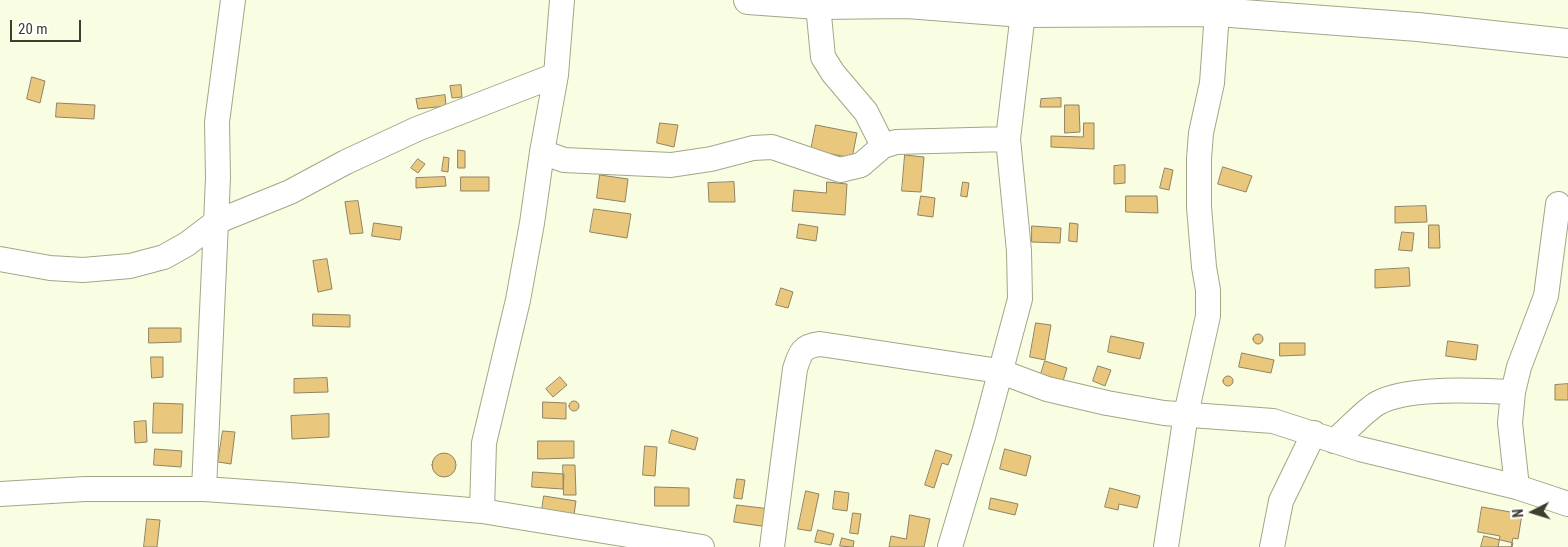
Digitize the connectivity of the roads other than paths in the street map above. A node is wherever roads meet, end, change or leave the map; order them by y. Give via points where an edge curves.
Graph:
1 (233, 0) edge
2 (562, 0) edge
3 (748, 0) edge
4 (818, 4) junction
5 (1116, 7) edge
6 (1217, 12) junction
7 (1023, 13) junction
8 (1568, 43) edge
9 (556, 75) junction
10 (1008, 139) junction
11 (883, 146) junction
12 (542, 152) junction
13 (1558, 204) dead end
14 (216, 222) junction
15 (0, 259) edge
16 (1000, 371) junction
17 (1513, 392) junction
18 (1186, 414) junction
19 (1324, 437) junction
20 (1517, 488) junction
21 (204, 489) junction
22 (0, 494) edge
23 (1568, 504) edge
24 (482, 511) junction
25 (702, 547) edge
26 (772, 547) edge
27 (950, 547) edge
28 (1166, 547) edge
29 (1272, 547) edge

1 - 14 street via 217,122
2 - 9 street
3 - 4 highway
4 - 7 highway via 907,4
4 - 11 street via 823,57 866,112
5 - 6 highway
5 - 7 highway
6 - 8 highway via 1418,27
6 - 18 street via 1212,83 1199,159 1199,207 1208,316
7 - 10 street
9 - 12 street
9 - 14 street via 417,130 290,192
10 - 11 street via 922,139
10 - 16 street via 1019,251 1020,299
11 - 12 street via 861,164 840,170 772,147 671,165 564,160
12 - 24 street via 518,300 484,443
13 - 17 street via 1546,296
14 - 15 street via 164,257 130,266 83,270
14 - 21 street
16 - 18 street via 1047,389 1108,404
16 - 26 street via 830,344 809,345 801,350 795,369
16 - 27 street
17 - 19 street via 1436,392 1393,398 1378,403
17 - 20 street via 1510,423
18 - 19 street via 1273,421
18 - 28 street
19 - 20 street
19 - 29 street via 1281,501
20 - 23 street
21 - 22 street via 85,489
21 - 24 street
24 - 25 street

